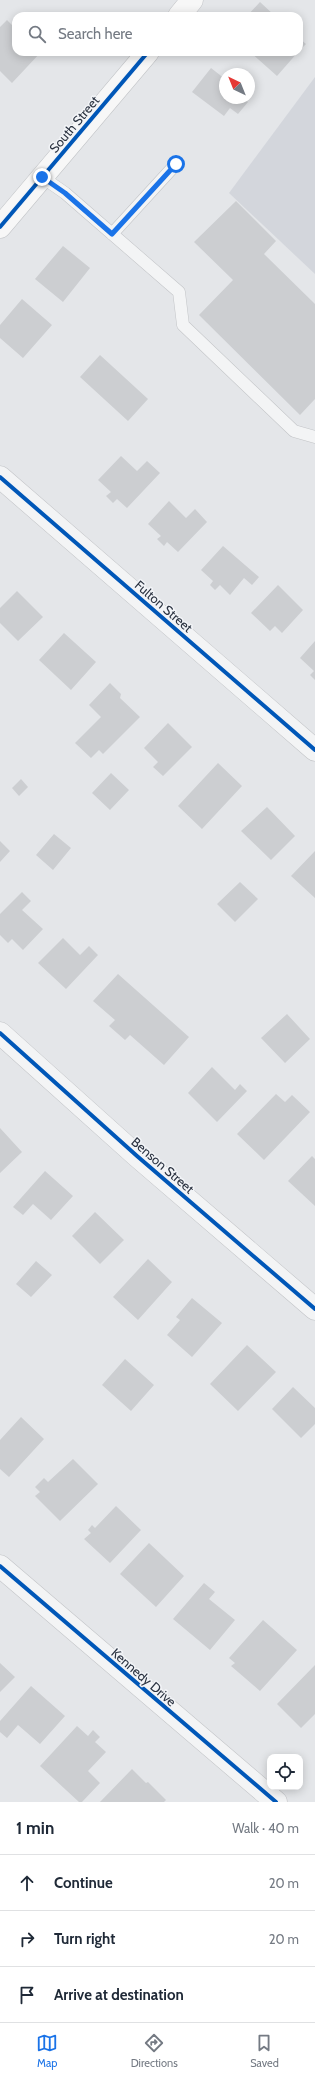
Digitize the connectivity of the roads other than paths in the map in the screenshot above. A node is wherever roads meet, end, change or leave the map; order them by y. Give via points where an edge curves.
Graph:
1 (192, 0) edge
2 (182, 12) edge
3 (145, 56) edge
4 (176, 164) dead end
5 (42, 177) junction
6 (0, 227) edge
7 (112, 234) junction
8 (315, 437) edge
9 (0, 477) edge
10 (315, 750) edge
11 (0, 1033) edge
12 (315, 1309) edge
13 (0, 1566) edge
14 (276, 1802) edge

1 - 2 main road
3 - 5 main road, South Street
4 - 7 lane
5 - 6 main road, South Street
5 - 7 lane via 65,193
7 - 8 lane via 179,292 182,325 294,431
9 - 10 street, Fulton Street
11 - 12 street, Benson Street
13 - 14 street, Kennedy Drive

